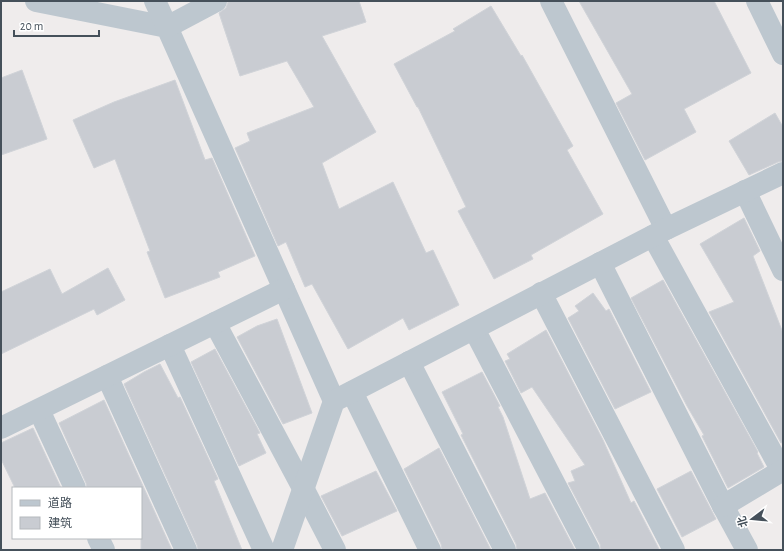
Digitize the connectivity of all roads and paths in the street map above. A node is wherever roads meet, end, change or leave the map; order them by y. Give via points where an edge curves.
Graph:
1 (36, 1) edge
2 (155, 1) edge
3 (216, 1) edge
4 (551, 1) edge
5 (757, 1) edge
6 (167, 27) junction
7 (783, 54) edge
8 (783, 173) edge
9 (745, 191) junction
10 (659, 233) junction
11 (600, 263) junction
12 (783, 270) edge
13 (284, 289) junction
14 (541, 294) junction
15 (215, 322) junction
16 (474, 329) junction
17 (170, 345) junction
18 (409, 362) junction
19 (107, 376) junction
20 (343, 396) junction
21 (39, 410) junction
22 (1, 428) edge
23 (783, 471) edge
24 (75, 487) edge
25 (303, 488) junction
26 (723, 506) junction
27 (98, 539) edge
28 (104, 550) edge
29 (186, 550) edge
30 (264, 550) edge
31 (282, 550) edge
32 (334, 550) edge
33 (430, 550) edge
34 (505, 550) edge
35 (589, 550) edge
36 (674, 550) edge
37 (746, 550) edge

1 - 6 street
2 - 6 street
3 - 6 street
4 - 10 street
5 - 7 street
6 - 13 street
8 - 9 street
9 - 10 street
9 - 12 street
10 - 11 street
10 - 23 street
11 - 14 street
11 - 26 street
13 - 15 street
13 - 20 street
14 - 16 street
14 - 36 street
15 - 17 street
15 - 25 street
16 - 18 street
16 - 35 street
17 - 19 street
17 - 30 street
18 - 20 street
18 - 34 street
19 - 21 street
19 - 29 street
20 - 25 street
20 - 33 street
21 - 22 street
21 - 24 street
23 - 26 street
25 - 31 street
25 - 32 street
26 - 37 street
27 - 28 street

